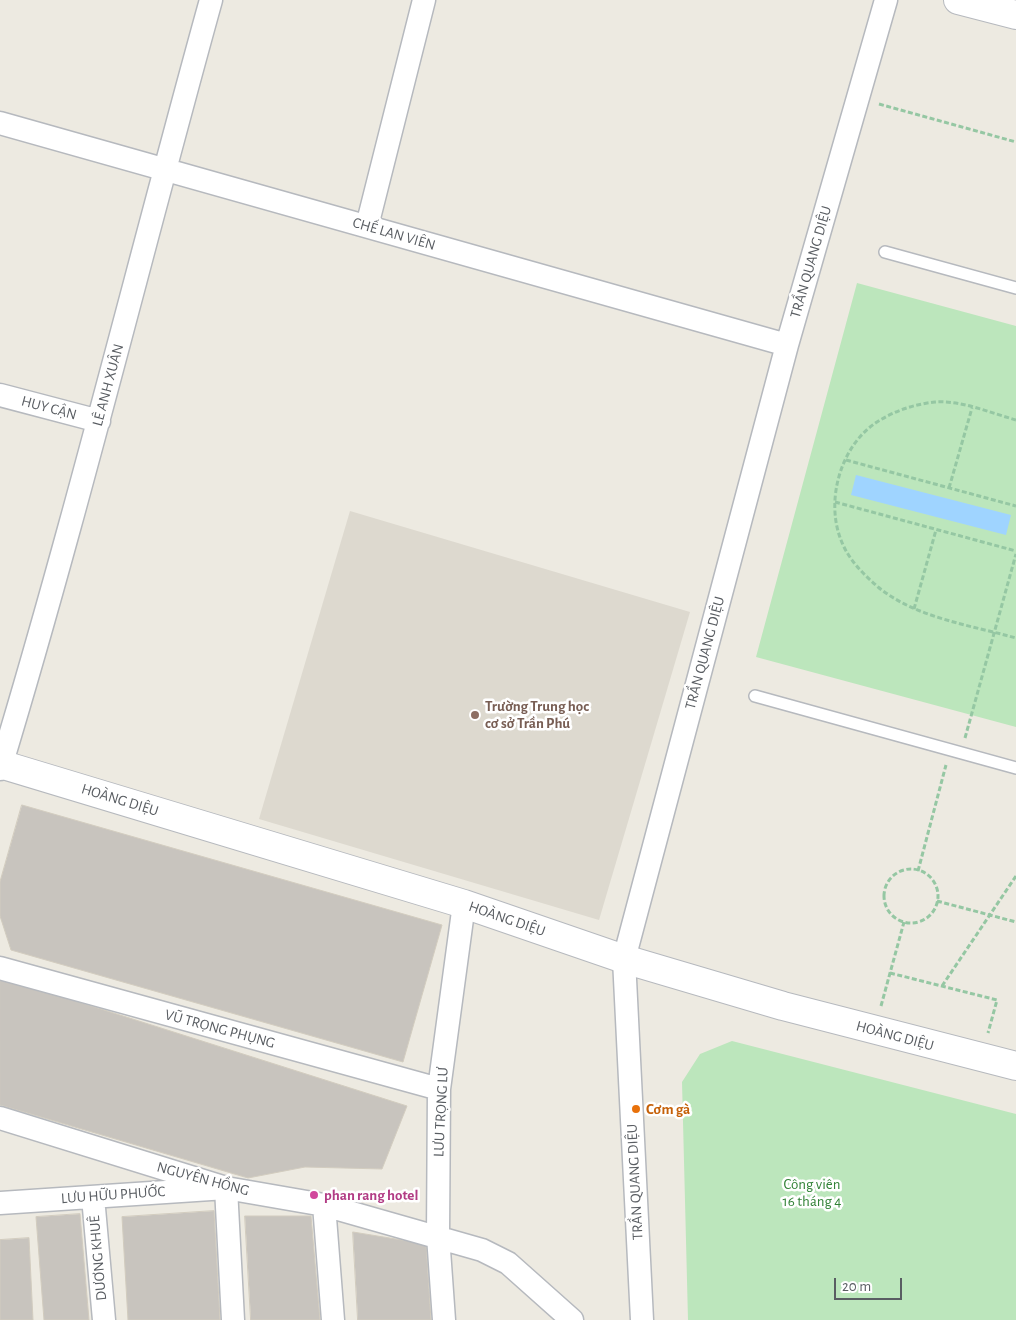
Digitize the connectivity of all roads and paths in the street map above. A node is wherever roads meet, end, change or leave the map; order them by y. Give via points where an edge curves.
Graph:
1 (211, 0) edge
2 (424, 0) edge
3 (886, 0) edge
4 (958, 0) edge
5 (1016, 15) edge
6 (858, 98) junction
7 (0, 123) edge
8 (1016, 142) edge
9 (164, 169) junction
10 (367, 226) junction
11 (885, 252) dead end
12 (1016, 288) edge
13 (787, 345) junction
14 (0, 395) edge
15 (972, 408) junction
16 (1016, 420) edge
17 (99, 421) junction
18 (846, 460) junction
19 (949, 488) junction
20 (835, 502) junction
21 (1016, 506) edge
22 (936, 530) junction
23 (1016, 553) edge
24 (914, 609) junction
25 (994, 632) junction
26 (1016, 638) edge
27 (755, 696) dead end
28 (956, 751) junction
29 (1, 766) edge
30 (1016, 768) edge
31 (918, 871) junction
32 (1016, 876) edge
33 (937, 901) junction
34 (464, 904) junction
35 (990, 915) junction
36 (904, 922) junction
37 (1016, 922) edge
38 (624, 959) junction
39 (0, 968) edge
40 (890, 973) junction
41 (942, 986) junction
42 (875, 1030) junction
43 (981, 1058) junction
44 (1016, 1066) edge
45 (439, 1090) junction
46 (0, 1118) edge
47 (226, 1188) junction
48 (93, 1196) junction
49 (0, 1203) edge
50 (324, 1205) junction
51 (438, 1236) junction
52 (104, 1320) edge
53 (233, 1320) edge
54 (333, 1320) edge
55 (444, 1320) edge
56 (572, 1320) edge
57 (642, 1320) edge

1 - 9 street, LÊ ANH XUÂN
2 - 10 street
3 - 6 street, TRẦN QUANG DIỆU
4 - 5 street
6 - 8 path
6 - 13 street, TRẦN QUANG DIỆU
7 - 9 street, CHẾ LAN VIÊN
9 - 10 street, CHẾ LAN VIÊN
9 - 17 street, LÊ ANH XUÂN
10 - 13 street, CHẾ LAN VIÊN
11 - 12 lane
13 - 38 street, TRẦN QUANG DIỆU
14 - 17 street, HUY CẬN
15 - 16 path
15 - 18 path via 936,402 908,408 877,422 852,446
15 - 19 path
17 - 29 street, LÊ ANH XUÂN
18 - 19 path
18 - 20 path via 838,478
19 - 21 path
20 - 22 path
20 - 24 path via 840,540 856,567 879,588
22 - 23 path
22 - 24 path
23 - 25 path
24 - 25 path
25 - 26 path
25 - 28 path
27 - 28 lane
28 - 30 lane
28 - 31 path
29 - 34 street, HOÀNG DIỆU
31 - 33 path via 929,876
31 - 36 path via 903,871 895,875 885,890 886,906 897,920
32 - 35 path
33 - 35 path
33 - 36 path via 934,910 922,921
34 - 38 street, HOÀNG DIỆU
34 - 45 street, LƯU TRỌNG LƯ
35 - 37 path
35 - 41 path
36 - 40 path
38 - 42 street, HOÀNG DIỆU
38 - 57 street, TRẦN QUANG DIỆU
39 - 45 street, VŨ TRỌNG PHỤNG
40 - 41 path
40 - 42 path
41 - 43 path via 997,1000
42 - 43 street, HOÀNG DIỆU
43 - 44 street, HOÀNG DIỆU
45 - 51 street, LƯU TRỌNG LƯ
46 - 47 street, NGUYÊN HỒNG
47 - 48 street, LƯU HỮU PHƯỚC
47 - 50 street, NGUYÊN HỒNG
47 - 53 street
48 - 49 street, LƯU HỮU PHƯỚC
48 - 52 street, DƯƠNG KHUÊ
50 - 51 street, NGUYÊN HỒNG
50 - 54 street
51 - 55 street, LƯU TRỌNG LƯ
51 - 56 street, NGUYÊN HỒNG via 482,1250 508,1263

